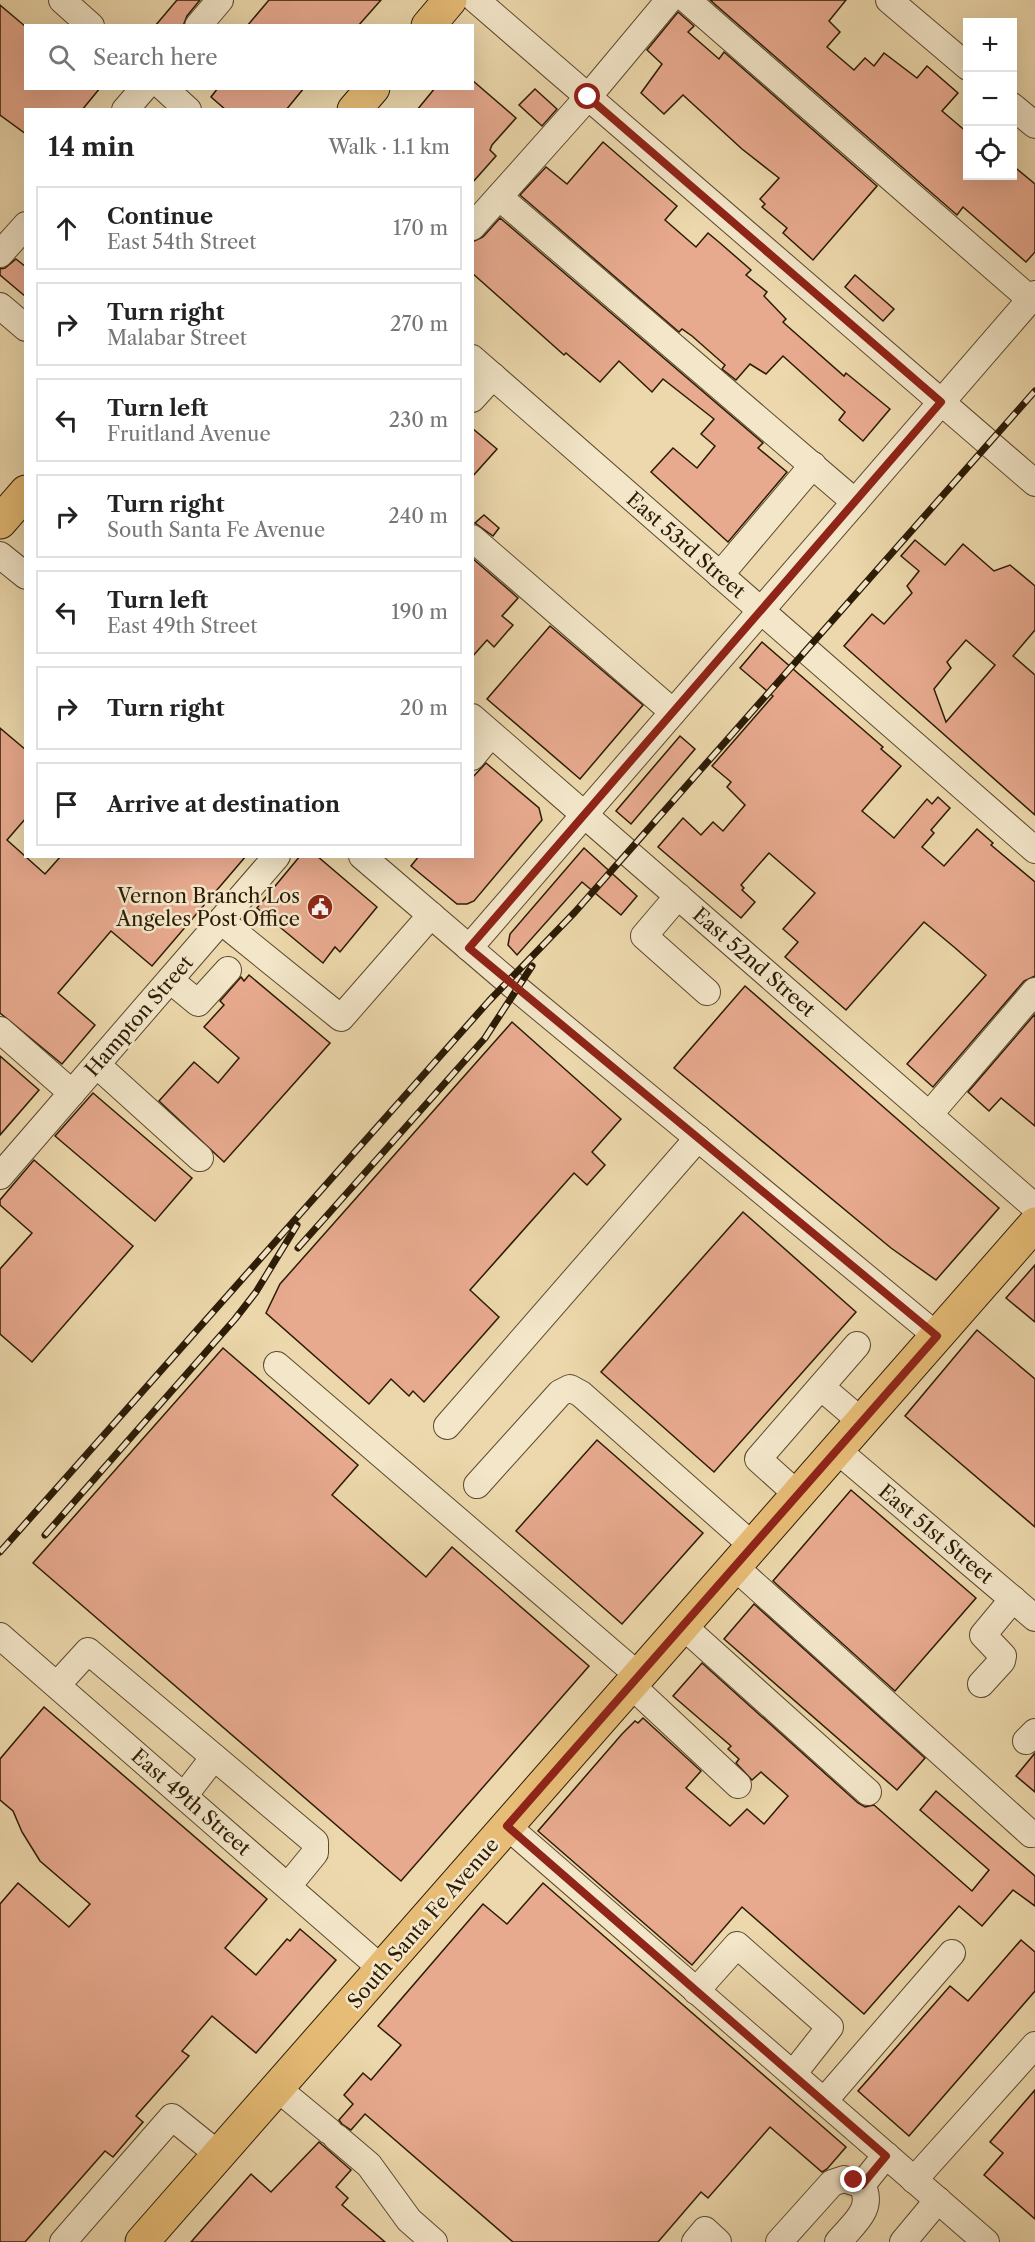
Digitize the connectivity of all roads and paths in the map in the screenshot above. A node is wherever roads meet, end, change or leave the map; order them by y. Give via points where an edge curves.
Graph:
1 (62, 0) edge
2 (220, 0) edge
3 (450, 0) edge
4 (476, 0) edge
5 (669, 0) edge
6 (687, 0) edge
7 (889, 0) edge
8 (90, 24) edge
9 (200, 24) edge
10 (430, 24) edge
11 (963, 63) edge
12 (142, 90) edge
13 (166, 90) edge
14 (371, 90) edge
15 (588, 97) junction
16 (127, 108) edge
17 (186, 108) edge
18 (356, 108) edge
19 (1017, 110) edge
20 (1035, 125) edge
21 (499, 197) junction
22 (474, 225) edge
23 (24, 227) edge
24 (0, 254) edge
25 (1033, 297) edge
26 (0, 306) edge
27 (24, 326) edge
28 (474, 360) edge
29 (493, 376) junction
30 (474, 397) edge
31 (941, 402) junction
32 (813, 465) junction
33 (1035, 483) edge
34 (24, 494) edge
35 (855, 502) junction
36 (0, 522) edge
37 (474, 540) edge
38 (0, 555) edge
39 (24, 574) edge
40 (720, 575) junction
41 (761, 610) junction
42 (674, 712) junction
43 (482, 726) edge
44 (474, 751) edge
45 (584, 814) junction
46 (1035, 850) edge
47 (275, 858) edge
48 (368, 858) edge
49 (389, 865) edge
50 (678, 896) junction
51 (431, 915) junction
52 (221, 921) junction
53 (469, 948) junction
54 (228, 970) dead end
55 (170, 980) junction
56 (1035, 991) edge
57 (707, 992) dead end
58 (0, 1030) edge
59 (97, 1065) junction
60 (72, 1093) junction
61 (928, 1115) junction
62 (698, 1138) junction
63 (200, 1158) dead end
64 (3, 1166) edge
65 (1035, 1207) edge
66 (1035, 1224) edge
67 (937, 1336) junction
68 (857, 1345) dead end
69 (277, 1365) dead end
70 (821, 1388) junction
71 (862, 1422) junction
72 (447, 1426) dead end
73 (837, 1450) junction
74 (477, 1485) dead end
75 (798, 1494) junction
76 (744, 1556) junction
77 (1013, 1599) junction
78 (1035, 1618) edge
79 (683, 1626) junction
80 (0, 1636) edge
81 (635, 1680) junction
82 (981, 1684) dead end
83 (57, 1685) junction
84 (214, 1757) junction
85 (738, 1785) dead end
86 (868, 1792) dead end
87 (184, 1796) junction
88 (507, 1826) junction
89 (1031, 1834) dead end
90 (288, 1886) junction
91 (952, 1953) dead end
92 (382, 1969) junction
93 (696, 1991) junction
94 (1035, 2045) edge
95 (793, 2074) junction
96 (277, 2088) junction
97 (824, 2101) junction
98 (219, 2155) junction
99 (886, 2156) junction
100 (914, 2180) junction
101 (862, 2185) junction
102 (938, 2200) junction
103 (63, 2242) edge
104 (142, 2242) edge
105 (434, 2242) edge
106 (695, 2242) edge
107 (718, 2242) edge
108 (779, 2242) edge
109 (838, 2242) edge
110 (903, 2242) edge
111 (986, 2242) edge

1 - 8 street
2 - 9 street
3 - 10 main road
4 - 15 street
5 - 15 street
6 - 25 street
7 - 11 street
12 - 16 street
13 - 17 street
14 - 18 main road
15 - 21 street
15 - 31 street
19 - 20 street
21 - 22 street
21 - 32 street
23 - 24 street
25 - 31 street
26 - 27 street
28 - 29 street, East 53rd Street
29 - 30 street
29 - 40 street, East 53rd Street
31 - 33 street
31 - 35 street
32 - 35 street
32 - 40 street
34 - 36 main road
35 - 41 street
37 - 42 street
38 - 39 street
40 - 41 street, East 53rd Street
41 - 42 street
41 - 46 street, East 53rd Street
42 - 45 street
43 - 44 street
43 - 45 street, East 52nd Street
45 - 50 street, East 52nd Street
45 - 53 street
47 - 52 street, Hampton Street
48 - 49 street
49 - 51 street
50 - 57 street via 644,936
50 - 61 street, East 52nd Street
51 - 52 street via 341,1018
51 - 53 street
52 - 55 street, Hampton Street
53 - 62 street
54 - 55 street via 198,1003
55 - 59 street, Hampton Street
56 - 61 street
58 - 60 street
59 - 60 street, Hampton Street
59 - 63 street
60 - 64 street, Hampton Street
61 - 65 street, East 52nd Street
62 - 67 street
62 - 72 street
66 - 67 main road, South Santa Fe Avenue
67 - 71 main road, South Santa Fe Avenue
68 - 70 street
69 - 81 street
70 - 71 street
70 - 75 street via 758,1459
71 - 73 main road, South Santa Fe Avenue
73 - 75 main road, South Santa Fe Avenue
73 - 77 street, East 51st Street
74 - 76 street via 560,1393 570,1388 581,1394
75 - 76 main road, South Santa Fe Avenue
76 - 79 main road, South Santa Fe Avenue
76 - 89 street
77 - 78 street, East 51st Street
77 - 82 street via 983,1635 1003,1656
79 - 81 main road, South Santa Fe Avenue
79 - 86 street
80 - 83 street, East 49th Street
81 - 85 street
81 - 88 main road, South Santa Fe Avenue
83 - 84 street via 88,1651
83 - 87 street, East 49th Street
84 - 87 street
84 - 90 street via 315,1842 315,1853
87 - 90 street, East 49th Street
88 - 92 main road, South Santa Fe Avenue
88 - 93 street
90 - 92 street, East 49th Street
91 - 97 street
92 - 96 main road, South Santa Fe Avenue
93 - 95 street
93 - 95 street via 737,1946 830,2027
94 - 100 street
95 - 97 street
96 - 98 main road, South Santa Fe Avenue
96 - 105 street via 369,2165 409,2220
97 - 99 street
98 - 103 street via 172,2117
98 - 104 main road, South Santa Fe Avenue
99 - 100 street
99 - 101 street
100 - 102 street
101 - 108 street via 844,2179 832,2183
101 - 109 street via 868,2196 867,2205
102 - 110 street
102 - 111 street
106 - 107 street via 705,2230

